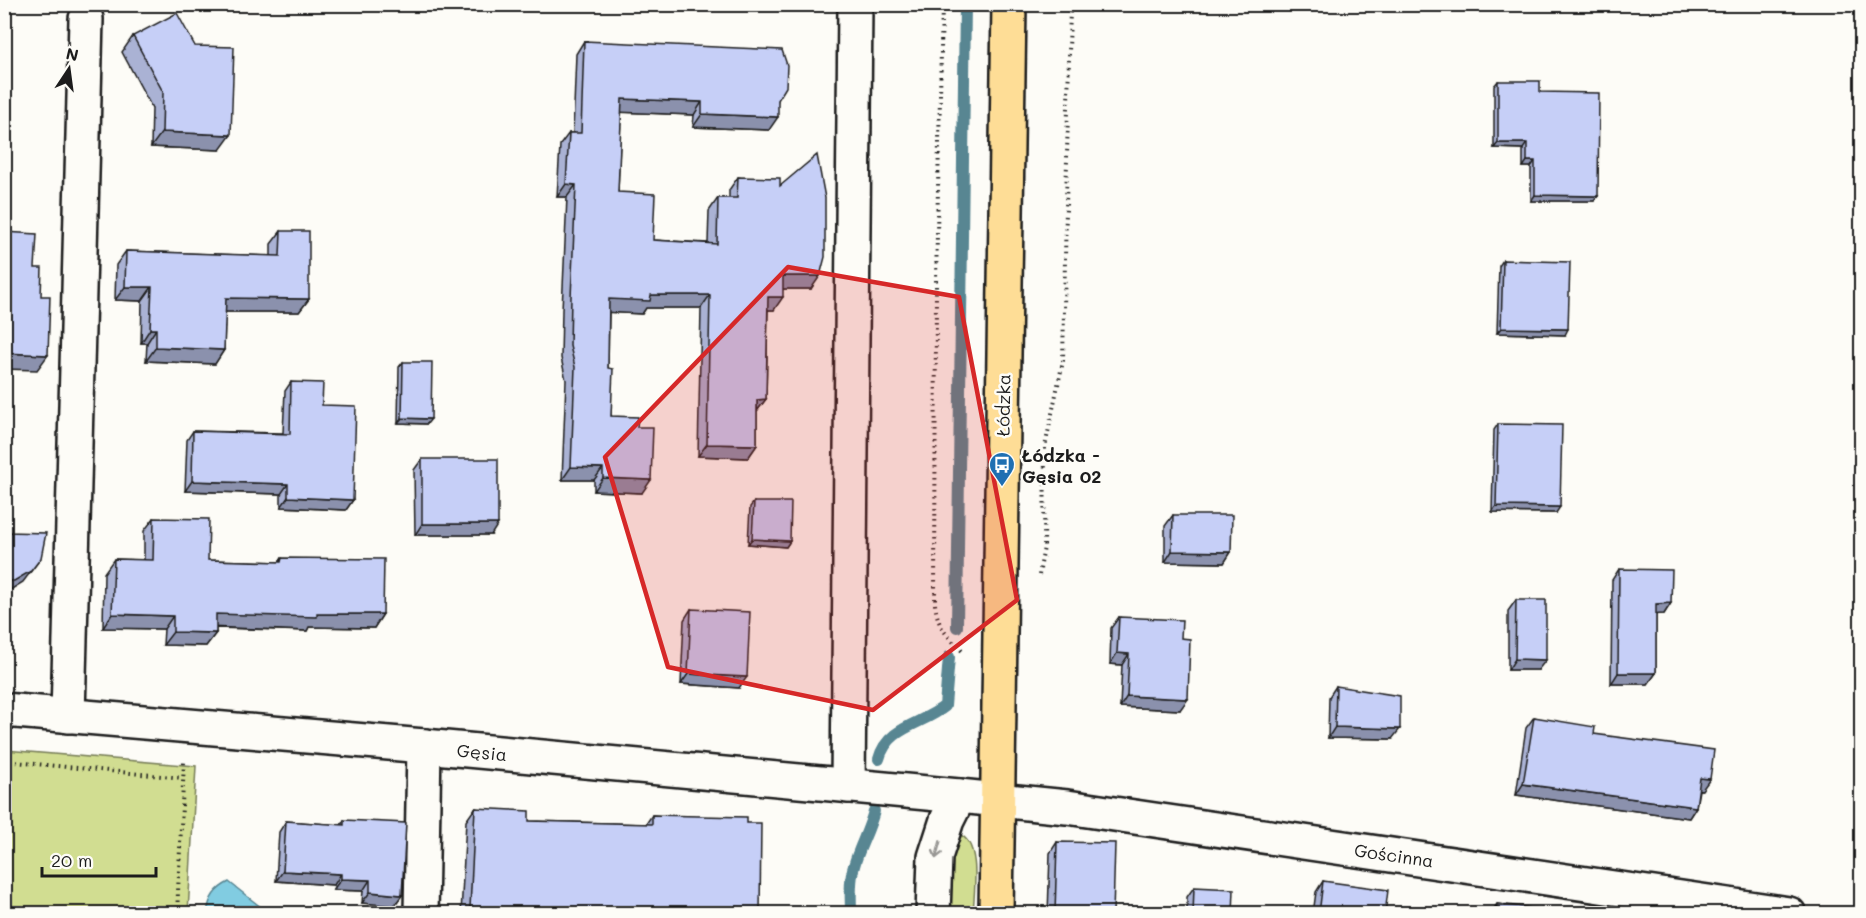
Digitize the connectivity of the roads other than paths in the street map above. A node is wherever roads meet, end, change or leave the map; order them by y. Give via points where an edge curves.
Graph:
1 (855, 4) edge
2 (1009, 4) edge
3 (86, 19) dead end
4 (4, 711) edge
5 (68, 716) junction
6 (424, 746) junction
7 (848, 786) junction
8 (960, 796) junction
9 (998, 800) junction
10 (421, 914) edge
11 (933, 914) edge
12 (996, 914) edge
13 (1790, 914) edge

1 - 7 street
2 - 9 main road, Łódzka
3 - 5 street
4 - 5 street, Gęsia
5 - 6 street, Gęsia
6 - 7 street, Gęsia
6 - 10 street
7 - 8 street, Gęsia
8 - 9 street, Gościnna
8 -> 11 street via 935,857
9 - 12 main road, Łódzka
9 - 13 street, Gościnna

